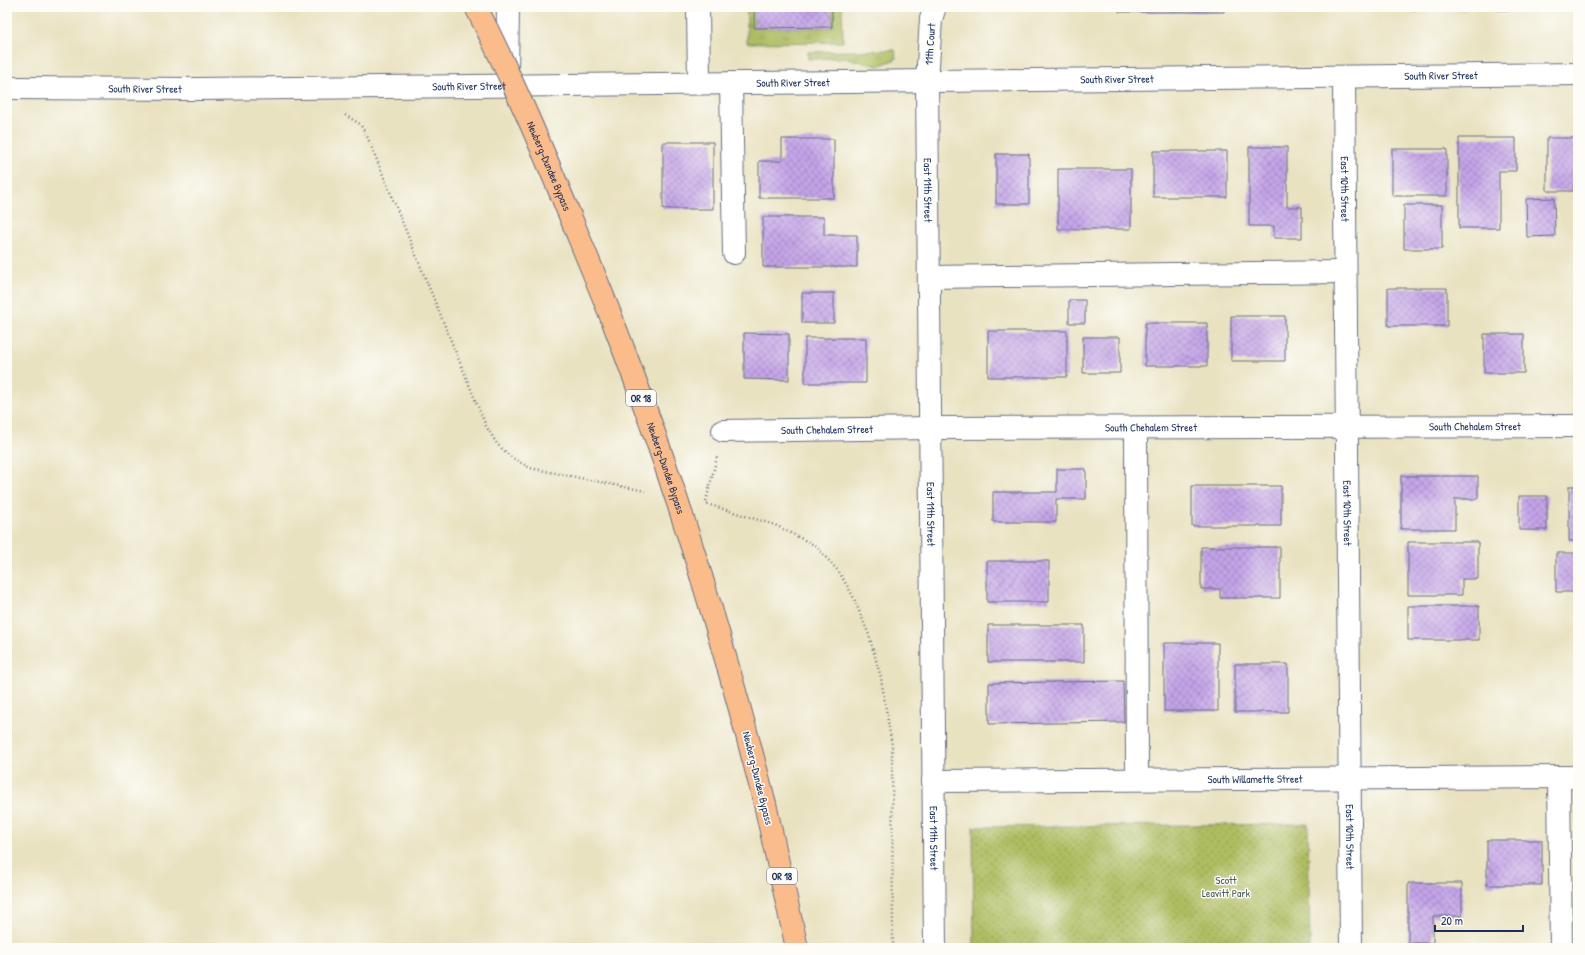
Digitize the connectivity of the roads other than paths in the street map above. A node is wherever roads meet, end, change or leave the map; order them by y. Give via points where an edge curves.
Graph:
1 (476, 7) edge
2 (508, 7) edge
3 (698, 7) edge
4 (934, 7) edge
5 (1578, 74) edge
6 (1344, 77) junction
7 (927, 80) junction
8 (699, 83) junction
9 (731, 83) junction
10 (506, 85) junction
11 (7, 88) edge
12 (734, 253) dead end
13 (1345, 272) junction
14 (929, 277) junction
15 (1578, 426) edge
16 (1346, 427) junction
17 (931, 428) junction
18 (1136, 428) junction
19 (723, 431) road end
20 (1569, 777) edge
21 (1349, 778) junction
22 (1137, 779) junction
23 (933, 781) junction
24 (798, 948) edge
25 (935, 948) edge
26 (1351, 948) edge
27 (1560, 948) edge

1 - 24 highway, Newberg-Dundee Bypass / OR 18, bridge via 560,190 620,340 685,524 741,710 766,804
2 - 10 street
3 - 8 street
4 - 7 street, 11th Court
5 - 6 street, South River Street
6 - 7 street, South River Street
6 - 13 street, East 10th Street
7 - 9 street, South River Street
7 - 14 street, East 11th Street
8 - 9 street, South River Street
8 - 10 street, South River Street
9 - 12 street
10 - 11 street, South River Street
13 - 14 street
13 - 16 street, East 10th Street
14 - 17 street, East 11th Street
15 - 16 street, South Chehalem Street
16 - 18 street, South Chehalem Street
16 - 21 street, East 10th Street
17 - 18 street, South Chehalem Street
17 - 19 street, South Chehalem Street
17 - 23 street, East 11th Street
18 - 22 street
20 - 21 street, South Willamette Street
20 - 27 street
21 - 22 street, South Willamette Street
21 - 26 street, East 10th Street
22 - 23 street, South Willamette Street
23 - 25 street, East 11th Street

